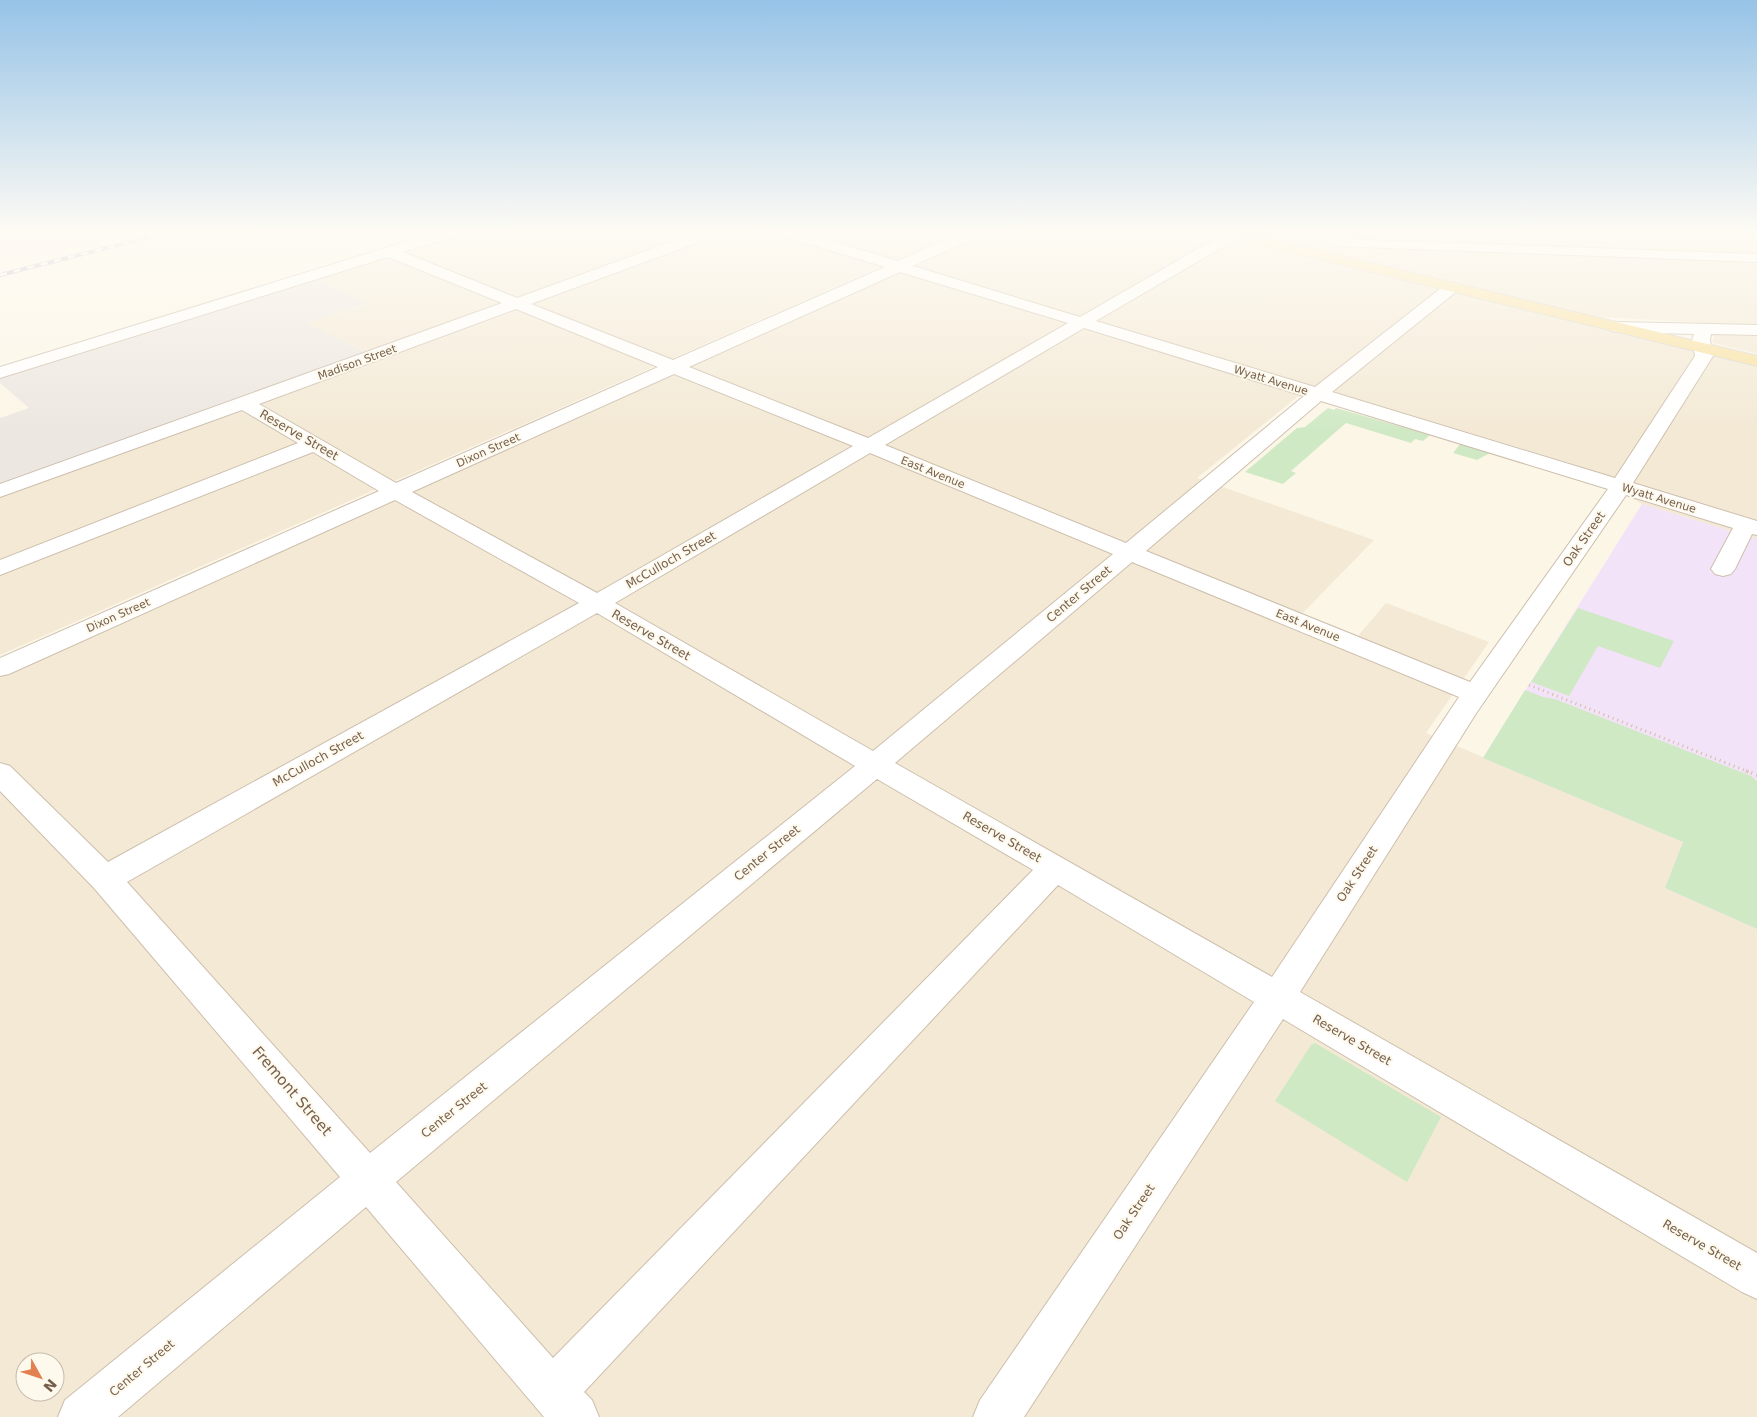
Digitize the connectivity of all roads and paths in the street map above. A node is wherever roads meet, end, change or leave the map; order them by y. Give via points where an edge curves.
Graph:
1 (239, 298) edge
2 (503, 298) edge
3 (534, 298) edge
4 (831, 298) edge
5 (999, 298) edge
6 (1121, 298) edge
7 (1438, 298) edge
8 (1494, 298) edge
9 (518, 304) junction
10 (1080, 323) junction
11 (1617, 327) joint
12 (1757, 330) edge
13 (1703, 338) junction
14 (1757, 361) edge
15 (674, 367) junction
16 (0, 373) edge
17 (1319, 394) junction
18 (244, 403) junction
19 (314, 444) junction
20 (867, 445) junction
21 (1621, 486) junction
22 (0, 491) edge
23 (395, 491) junction
24 (1751, 526) edge
25 (1129, 552) junction
26 (0, 568) edge
27 (1723, 570) dead end
28 (597, 603) junction
29 (0, 668) edge
30 (1529, 685) dead end
31 (1475, 694) junction
32 (875, 765) junction
33 (0, 773) edge
34 (1757, 775) edge
35 (1055, 868) junction
36 (106, 879) junction
37 (1277, 997) junction
38 (369, 1179) junction
39 (1757, 1277) edge
40 (564, 1404) edge
41 (82, 1417) edge
42 (997, 1417) edge

1 - 16 street
2 - 9 street, East Avenue
3 - 9 street, Madison Street
4 - 15 street, Dixon Street
5 - 10 street, Wyatt Avenue
6 - 10 street, McCulloch Street
7 - 17 street, Center Street
8 - 11 main road
9 - 15 street, East Avenue
9 - 18 street, Madison Street
10 - 17 street, Wyatt Avenue
10 - 20 street, McCulloch Street
11 - 13 street
12 - 13 street
13 - 14 main road
13 - 21 street, Oak Street via 1704,356
15 - 20 street, East Avenue
15 - 23 street, Dixon Street
17 - 21 street, Wyatt Avenue
17 - 25 street, Center Street
18 - 19 street, Reserve Street
18 - 22 street, Madison Street
19 - 23 street, Reserve Street
19 - 26 street
20 - 25 street, East Avenue
20 - 28 street, McCulloch Street
21 - 24 street, Wyatt Avenue
21 - 31 street, Oak Street
23 - 28 street, Reserve Street
23 - 29 street, Dixon Street
24 - 27 street
25 - 31 street, East Avenue
25 - 32 street, Center Street
28 - 32 street, Reserve Street
28 - 36 street, McCulloch Street
30 - 34 path
31 - 37 street, Oak Street
32 - 35 street, Reserve Street
32 - 38 street, Center Street
33 - 36 street, Fremont Street
35 - 37 street, Reserve Street
35 - 40 street
36 - 38 street, Fremont Street
37 - 39 street, Reserve Street
37 - 42 street, Oak Street
38 - 40 street, Fremont Street
38 - 41 street, Center Street

